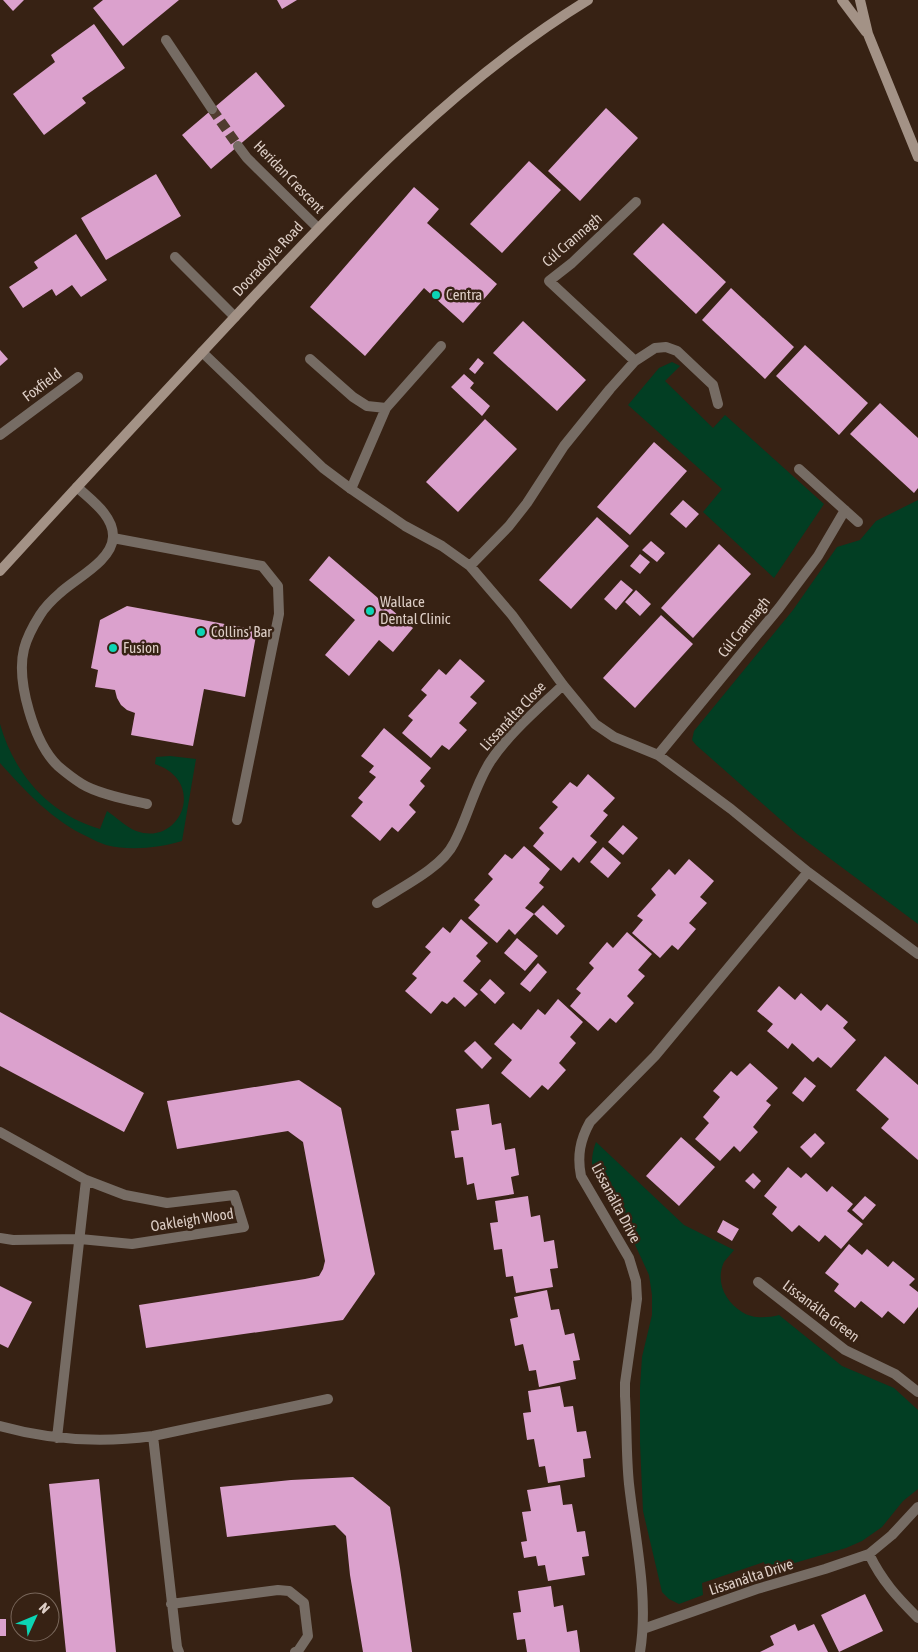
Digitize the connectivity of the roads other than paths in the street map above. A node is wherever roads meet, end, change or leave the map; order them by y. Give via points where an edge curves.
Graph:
1 (588, 0) edge
2 (842, 0) edge
3 (860, 0) edge
4 (868, 34) junction
5 (166, 40) dead end
6 (212, 109) tunnel mouth
7 (238, 146) tunnel mouth
8 (918, 157) edge
9 (636, 202) dead end
10 (318, 228) junction
11 (175, 257) dead end
12 (235, 317) junction
13 (441, 346) dead end
14 (202, 352) junction
15 (310, 359) dead end
16 (635, 361) junction
17 (78, 376) dead end
18 (718, 404) dead end
19 (386, 408) junction
20 (0, 435) edge
21 (799, 469) dead end
22 (77, 487) junction
23 (350, 489) junction
24 (845, 510) junction
25 (858, 522) dead end
26 (113, 538) junction
27 (470, 566) junction
28 (0, 571) edge
29 (563, 685) junction
30 (658, 755) junction
31 (147, 804) dead end
32 (237, 820) dead end
33 (808, 872) junction
34 (377, 903) dead end
35 (918, 954) edge
36 (0, 1132) edge
37 (86, 1180) junction
38 (0, 1238) edge
39 (80, 1240) junction
40 (758, 1282) dead end
41 (918, 1392) edge
42 (328, 1398) dead end
43 (0, 1426) edge
44 (153, 1436) junction
45 (57, 1438) junction
46 (918, 1507) edge
47 (869, 1554) junction
48 (171, 1604) junction
49 (918, 1618) edge
50 (643, 1629) junction
51 (179, 1652) edge
52 (295, 1652) edge
53 (640, 1652) edge

1 - 10 street, Dooradoyle Road via 494,64 419,128
2 - 4 street
3 - 4 street
4 - 8 street
5 - 6 street
7 - 10 street, Heridan Crescent
9 - 16 street, Cúl Crannagh via 572,263 549,280
10 - 12 street, Dooradoyle Road
11 - 12 street
12 - 14 street, Dooradoyle Road
13 - 19 street
14 - 22 street, Dooradoyle Road
14 - 23 street via 323,468
15 - 19 street via 353,397 367,406
16 - 18 street via 655,348 677,351 713,385
16 - 27 street via 564,446 515,518
17 - 20 street, Foxfield
19 - 23 street
21 - 24 street
22 - 26 street via 112,524
22 - 28 street, Dooradoyle Road
23 - 27 street
24 - 25 street
24 - 30 street, Cúl Crannagh via 818,556 779,608
26 - 31 street via 106,555 40,614 23,651 22,678 29,713 40,740 57,765 84,785
26 - 32 street via 262,566 278,586 279,614
27 - 29 street via 512,615
29 - 30 street via 595,724 614,737
29 - 34 street, Lissanálta Close via 491,761 446,855
30 - 33 street
33 - 35 street
33 - 50 street, Lissanálta Drive via 655,1056 590,1122 580,1147 581,1176 629,1258 637,1286 625,1396 629,1482 639,1559
36 - 37 street, Oakleigh Wood
37 - 39 street
37 - 39 street, Oakleigh Wood via 126,1195 167,1203 234,1195 244,1227 132,1244
38 - 39 street, Oakleigh Wood
39 - 45 street
40 - 41 street, Lissanálta Green via 845,1350 895,1374
42 - 44 street
43 - 45 street
44 - 45 street via 130,1439
44 - 48 street
46 - 47 street
47 - 49 street via 879,1574
47 - 50 street, Lissanálta Drive
48 - 51 street
48 - 52 street via 289,1591 304,1603 308,1636
50 - 53 street, Lissanálta Drive

